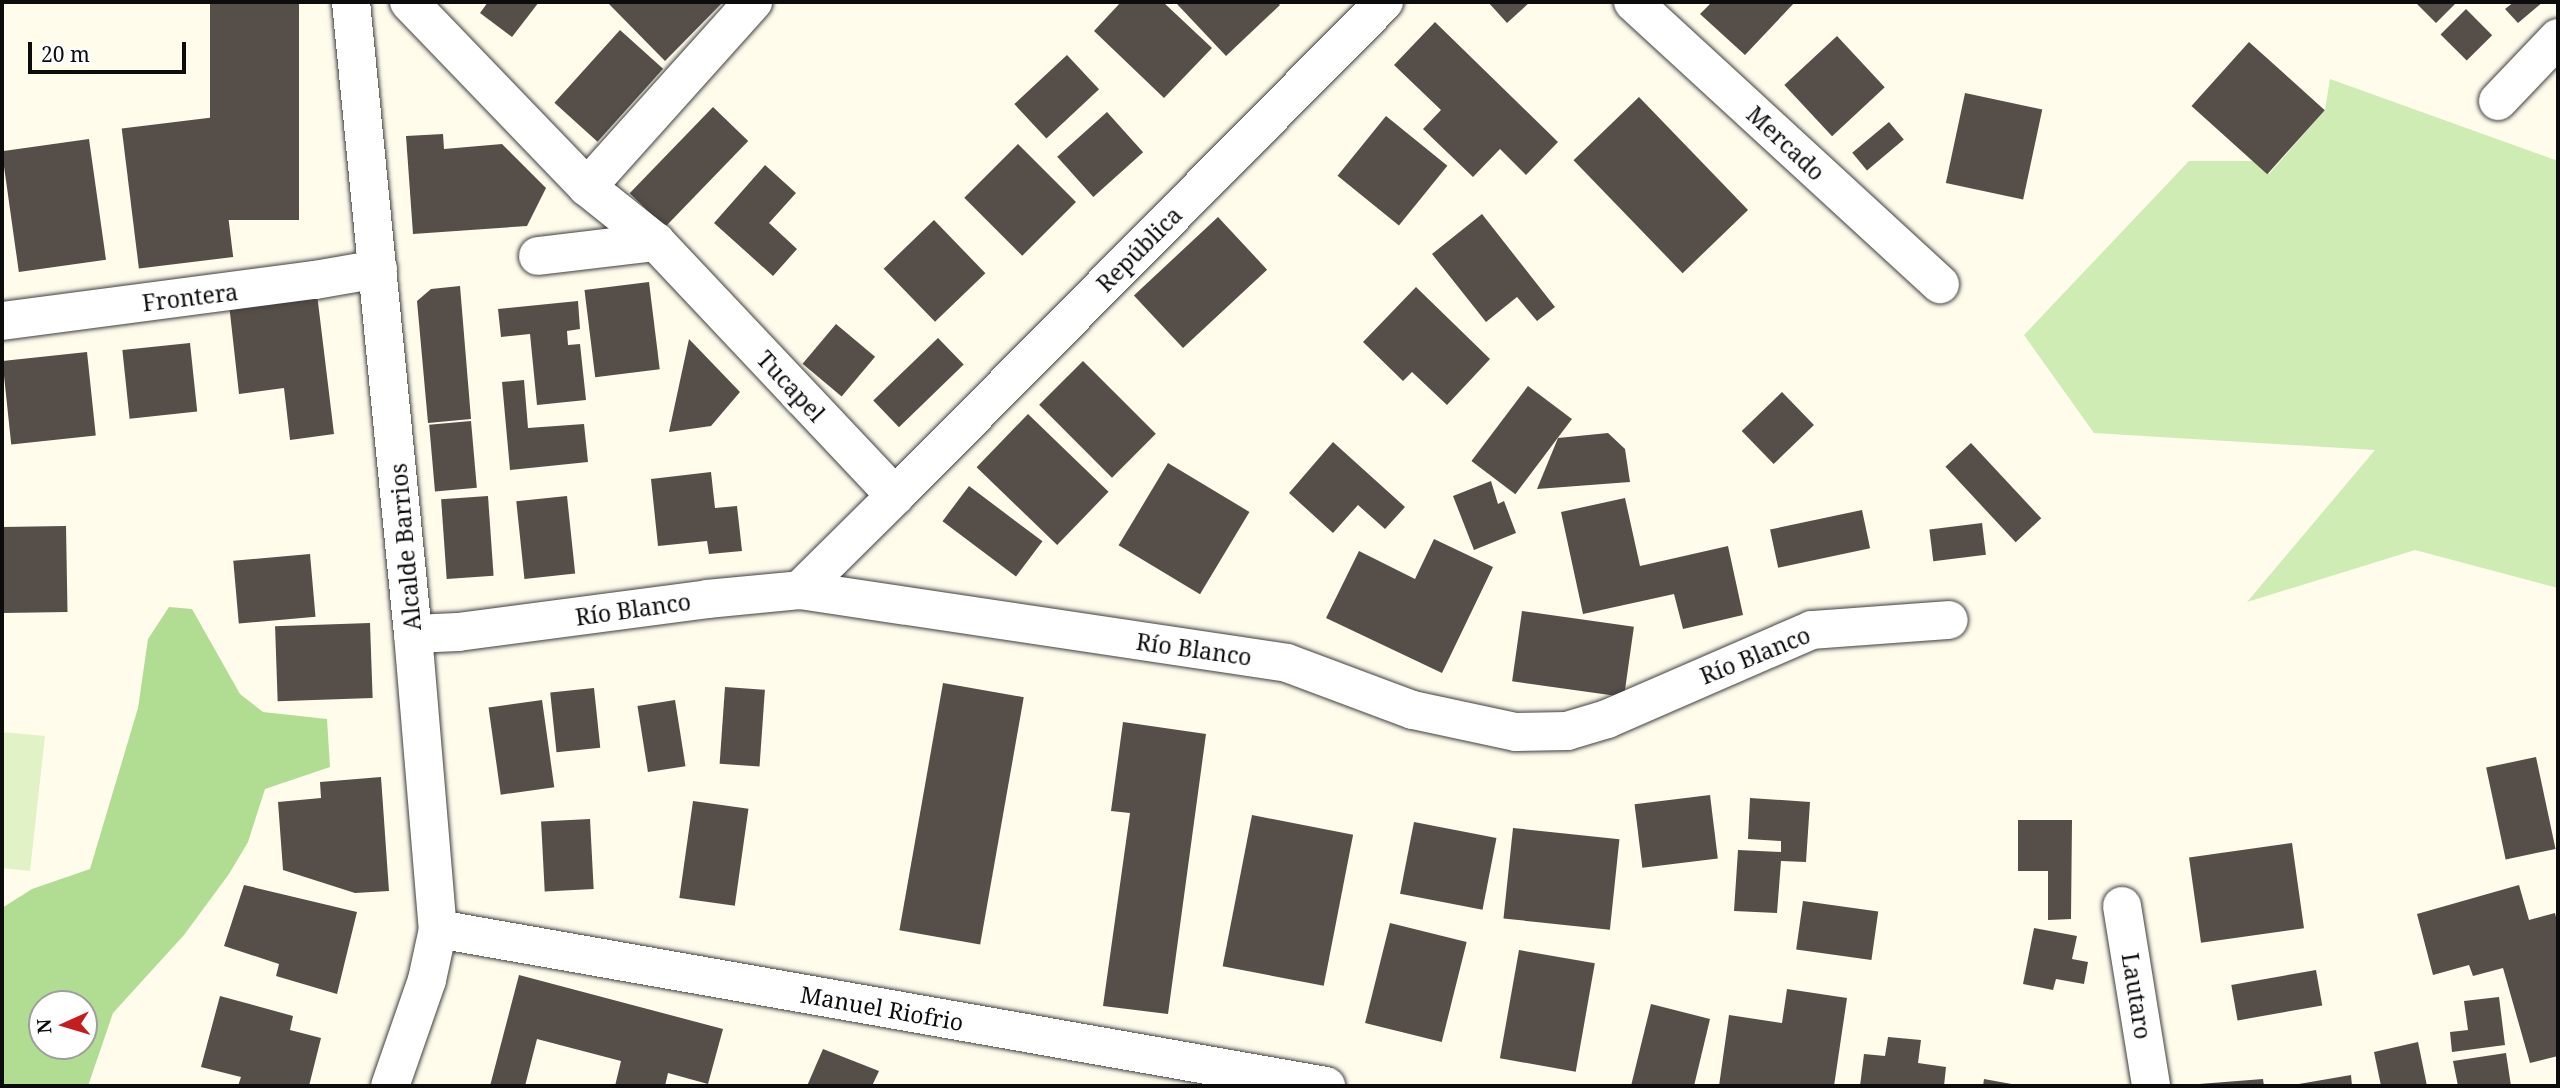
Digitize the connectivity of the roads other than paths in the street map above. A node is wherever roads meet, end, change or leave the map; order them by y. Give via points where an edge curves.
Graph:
1 (351, 2) edge
2 (409, 2) edge
3 (753, 2) edge
4 (1384, 2) edge
5 (1633, 2) edge
6 (2558, 38) edge
7 (2498, 101) dead end
8 (587, 187) junction
9 (656, 242) junction
10 (538, 256) dead end
11 (378, 268) junction
12 (1940, 284) dead end
13 (2, 321) edge
14 (895, 496) junction
15 (800, 590) junction
16 (1949, 620) dead end
17 (413, 634) junction
18 (2122, 906) dead end
19 (438, 929) junction
20 (390, 1086) edge
21 (1326, 1086) edge
22 (2151, 1086) edge

1 - 11 street, Alcalde Barrios
2 - 8 street, Tucapel
3 - 8 street
4 - 14 street, República
5 - 12 street, Mercado
6 - 7 street
8 - 9 street, Tucapel
9 - 10 street
9 - 14 street, Tucapel
11 - 13 street, Frontera
11 - 17 street, Alcalde Barrios
14 - 15 street
15 - 16 street, Río Blanco via 1287,663 1413,710 1516,732 1567,731 1608,719 1812,630
15 - 17 street, Río Blanco
17 - 19 street, Alcalde Barrios
18 - 22 street, Lautaro
19 - 20 street, Alcalde Barrios via 427,980
19 - 21 street, Manuel Riofrio

